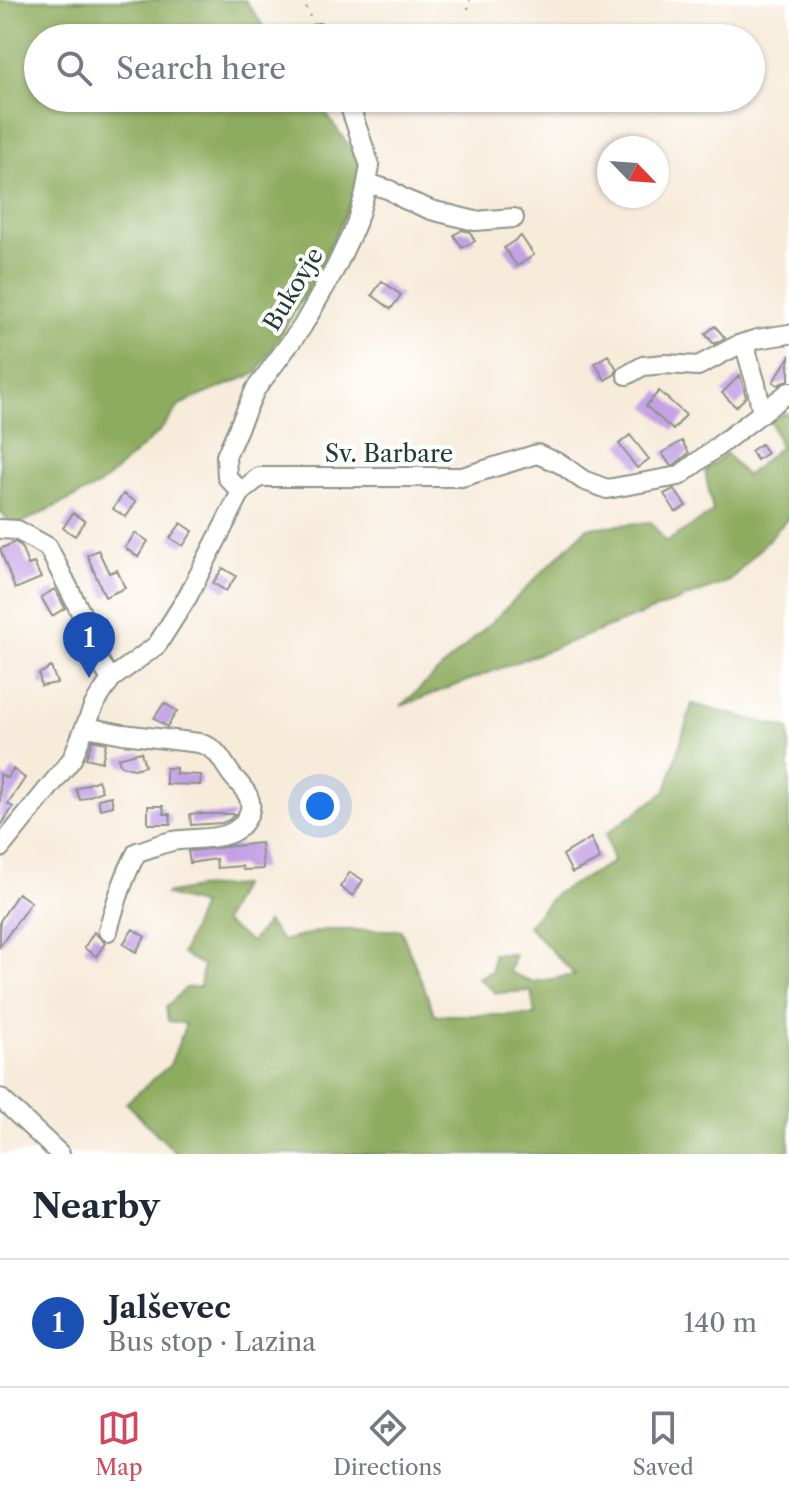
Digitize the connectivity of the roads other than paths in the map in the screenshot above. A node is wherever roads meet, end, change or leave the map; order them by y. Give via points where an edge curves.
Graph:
1 (352, 112) edge
2 (367, 183) junction
3 (514, 218) dead end
4 (789, 334) edge
5 (744, 343) junction
6 (627, 375) dead end
7 (789, 392) edge
8 (762, 413) junction
9 (241, 492) junction
10 (0, 529) edge
11 (111, 679) junction
12 (86, 727) junction
13 (0, 848) edge
14 (108, 931) dead end
15 (0, 1098) edge
16 (60, 1154) edge

1 - 2 street, Bukovje via 370,166
2 - 3 street via 431,210 475,221
2 - 9 street, Bukovje via 336,267 302,327 255,390 226,456 227,477
4 - 5 street
5 - 6 street via 698,366 643,366
5 - 8 street
7 - 8 street, Sv. Barbare
8 - 9 street, Sv. Barbare via 679,476 607,489 537,454 462,477 259,477
9 - 11 street via 157,645
10 - 11 street via 17,530 48,547
11 - 12 street
12 - 13 street via 72,759
12 - 14 street via 210,746 248,793 251,810 232,833 137,852
15 - 16 street

